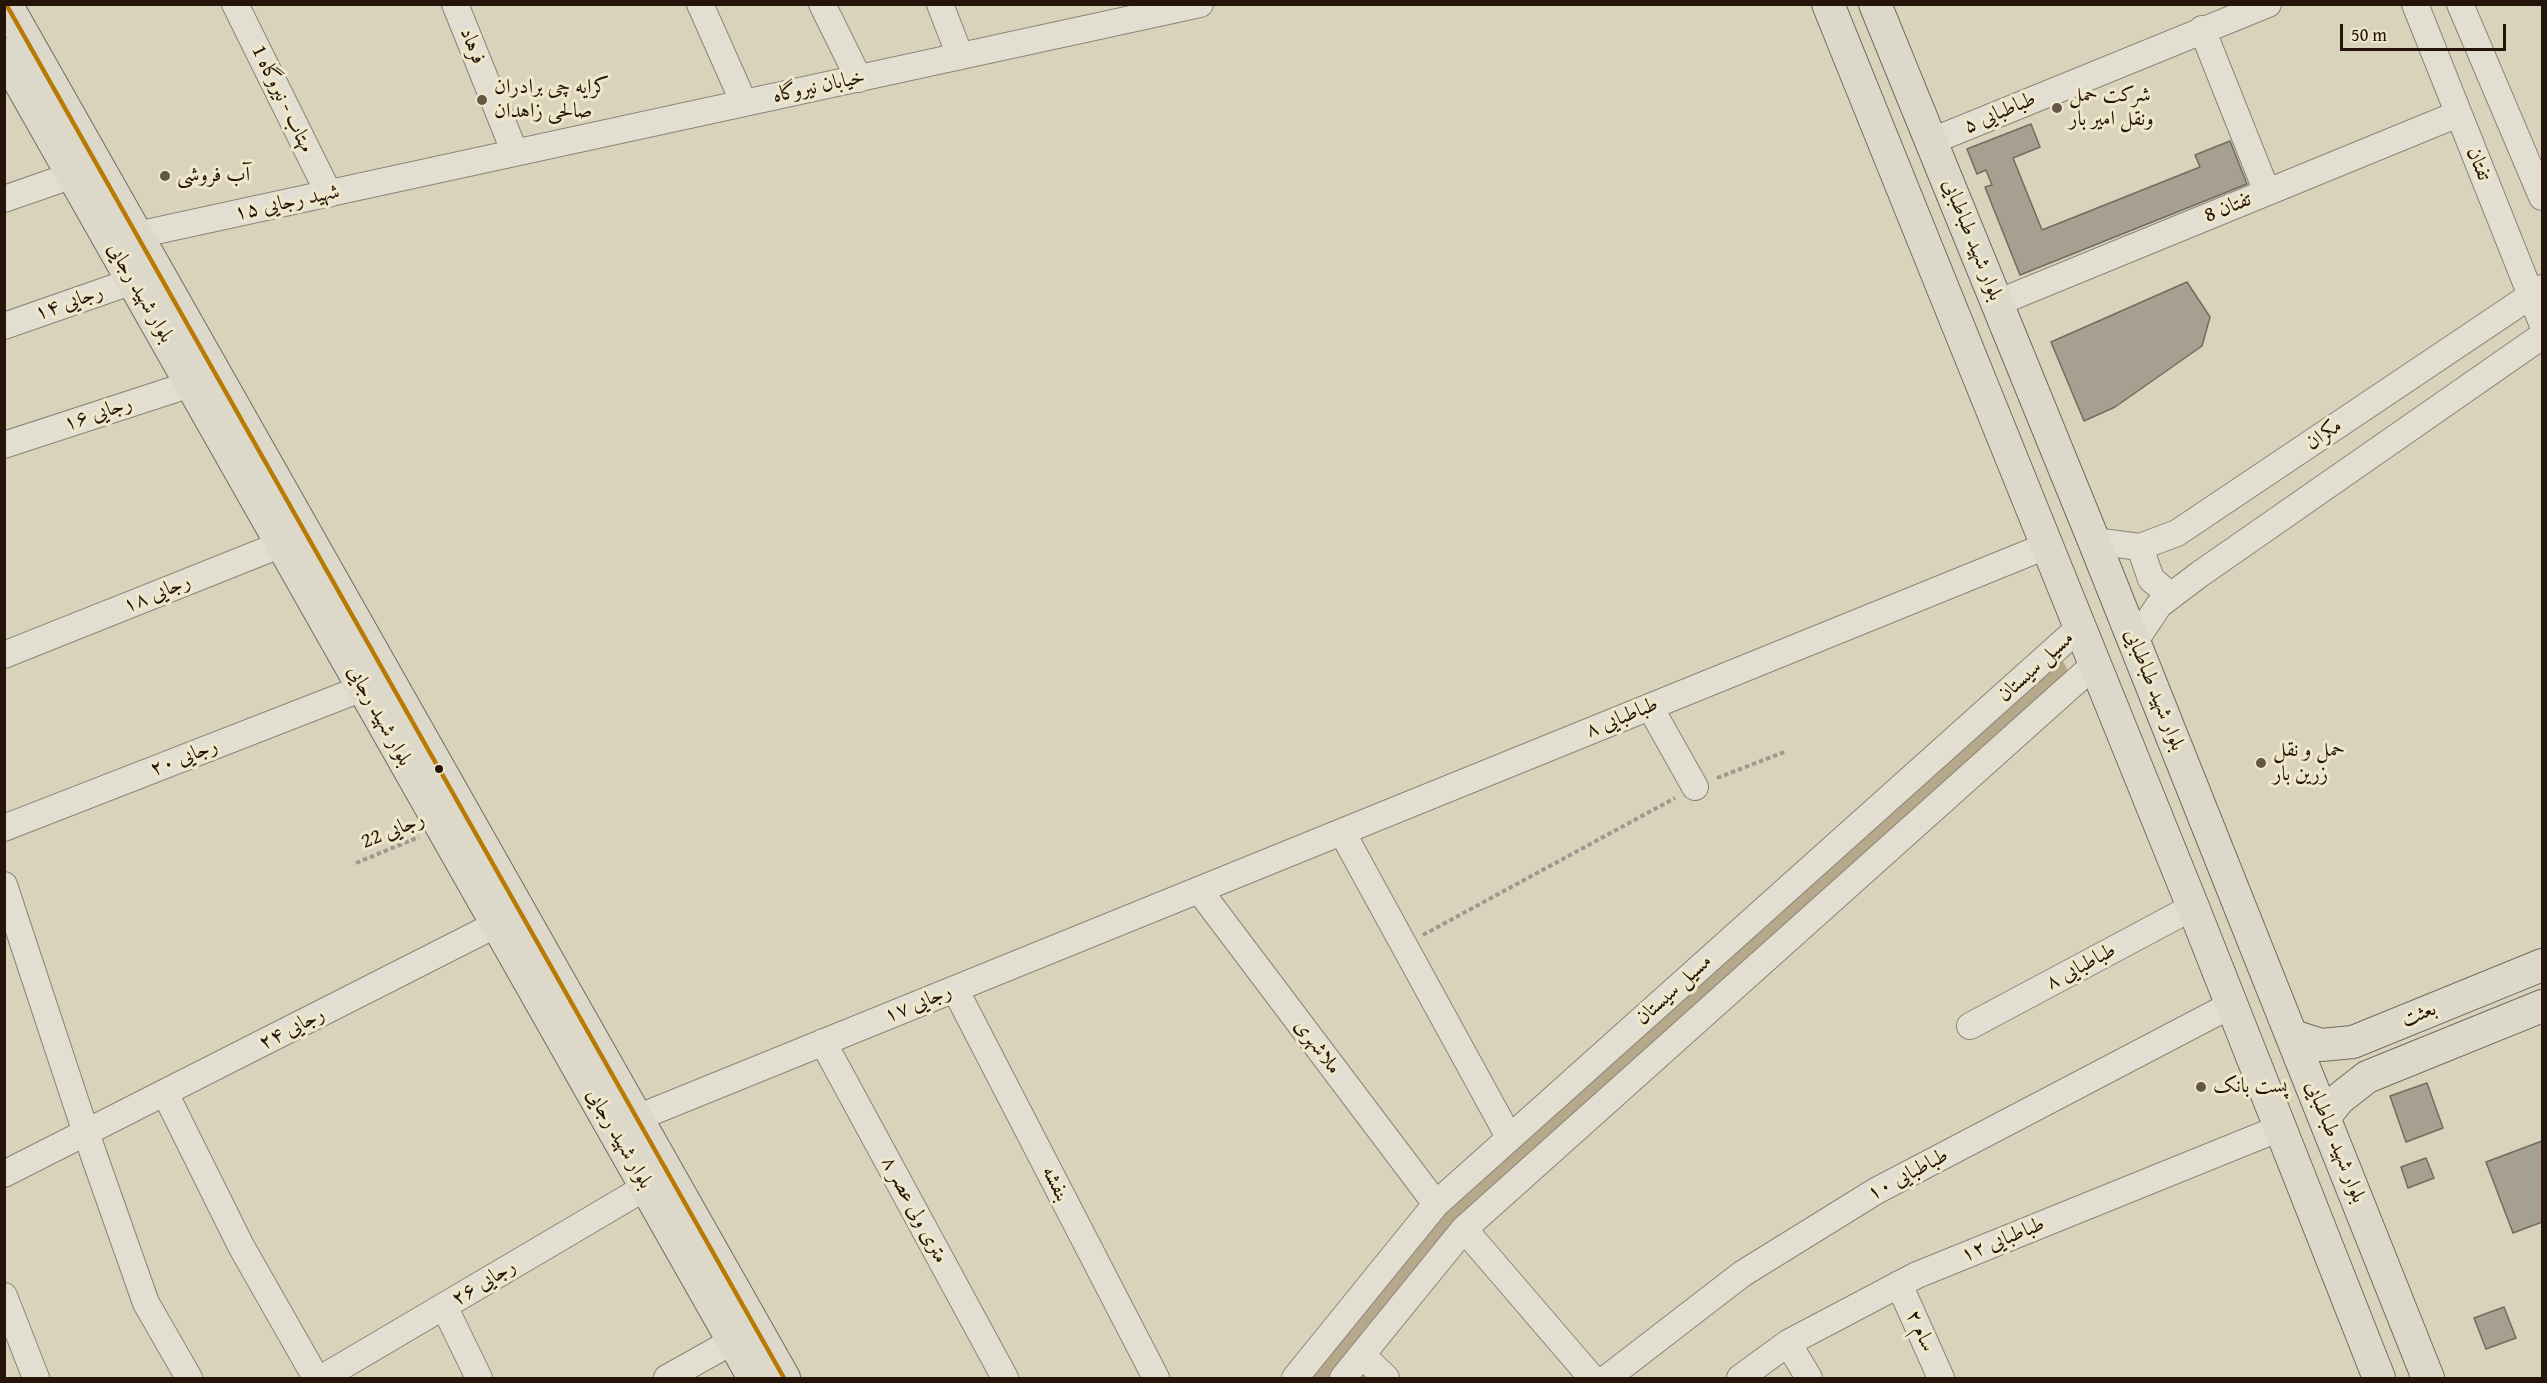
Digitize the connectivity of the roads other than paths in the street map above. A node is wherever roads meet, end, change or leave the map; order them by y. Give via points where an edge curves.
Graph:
1 (6, 4) edge
2 (235, 4) edge
3 (455, 4) edge
4 (700, 4) edge
5 (822, 4) edge
6 (940, 4) edge
7 (1200, 4) edge
8 (1828, 4) edge
9 (1875, 4) edge
10 (2268, 4) edge
11 (2415, 4) edge
12 (2460, 4) edge
13 (2202, 29) junction
14 (960, 56) junction
15 (9, 72) edge
16 (859, 79) junction
17 (744, 104) junction
18 (2458, 114) junction
19 (1932, 141) junction
20 (515, 153) junction
21 (437, 170) joint
22 (73, 175) junction
23 (2267, 192) junction
24 (329, 194) junction
25 (2542, 196) edge
26 (4, 199) edge
27 (137, 235) junction
28 (133, 281) junction
29 (2538, 292) edge
30 (1997, 303) junction
31 (2542, 323) edge
32 (4, 326) edge
33 (2542, 336) edge
34 (191, 384) junction
35 (4, 445) edge
36 (2094, 541) junction
37 (282, 544) junction
38 (2046, 546) junction
39 (2140, 547) junction
40 (2171, 596) junction
41 (2079, 628) junction
42 (2135, 641) junction
43 (4, 655) edge
44 (2094, 665) junction
45 (363, 688) junction
46 (1650, 707) junction
47 (1695, 787) road end
48 (4, 828) edge
49 (1342, 832) junction
50 (4, 885) edge
51 (2233, 887) junction
52 (1198, 890) junction
53 (2193, 907) junction
54 (509, 918) junction
55 (2542, 965) edge
56 (955, 989) junction
57 (2230, 1005) junction
58 (2542, 1006) edge
59 (1970, 1026) dead end
60 (2293, 1036) junction
61 (823, 1042) junction
62 (2353, 1042) junction
63 (2367, 1077) junction
64 (165, 1093) junction
65 (2325, 1116) junction
66 (637, 1118) junction
67 (2280, 1128) junction
68 (86, 1133) junction
69 (1509, 1137) junction
70 (4, 1174) edge
71 (646, 1187) junction
72 (1436, 1204) junction
73 (1464, 1229) junction
74 (1899, 1284) junction
75 (4, 1296) edge
76 (444, 1306) junction
77 (733, 1341) junction
78 (1788, 1343) junction
79 (1362, 1355) junction
80 (36, 1378) edge
81 (189, 1378) edge
82 (316, 1378) edge
83 (322, 1378) edge
84 (479, 1378) edge
85 (667, 1378) edge
86 (754, 1378) edge
87 (784, 1378) edge
88 (1005, 1378) edge
89 (1156, 1378) edge
90 (1296, 1378) edge
91 (1343, 1378) edge
92 (1386, 1378) edge
93 (1592, 1378) edge
94 (1607, 1378) edge
95 (1740, 1378) edge
96 (1809, 1378) edge
97 (1941, 1378) edge
98 (2379, 1378) edge
99 (2428, 1378) edge

1 - 27 main road, بلوار شهید رجایی
2 - 24 street, مهتاب - نیروگاه 1
3 - 20 street, فرهاد
4 - 17 street
5 - 16 street
6 - 14 street
7 - 14 street, خیابان نیروگاه
8 - 38 main road
9 - 19 main road, بلوار شهید طباطبایی
10 - 13 street, طباطبایی ۵
11 - 18 street, تفتان
12 - 25 street
13 - 19 street, طباطبایی ۵
13 - 23 street
14 - 16 street, خیابان نیروگاه
15 - 22 main road, بلوار شهید رجایی
16 - 17 street, خیابان نیروگاه
17 - 20 street, خیابان نیروگاه
18 - 23 street, تفتان 8
18 - 29 street, تفتان
19 - 30 main road, بلوار شهید طباطبایی
20 - 21 street, خیابان نیروگاه
21 - 24 street, شهید رجایی ۱۵
22 - 26 street
22 - 28 main road, بلوار شهید رجایی
23 - 30 street, تفتان 8
24 - 27 street, شهید رجایی ۱۵
27 - 54 main road, بلوار شهید رجایی
28 - 32 street, رجایی ۱۴
28 - 34 main road, بلوار شهید رجایی
29 - 31 street, تفتان
29 - 39 street, مکران via 2177,533
30 - 36 main road, بلوار شهید طباطبایی
33 - 40 street, مکران
34 - 35 street, رجایی ۱۶
34 - 37 main road, بلوار شهید رجایی
36 - 39 street, مکران
36 - 42 main road, بلوار شهید طباطبایی
37 - 43 street, رجایی ۱۸
37 - 45 main road, بلوار شهید رجایی
38 - 41 main road
38 - 46 street, طباطبایی ۸
39 - 40 street via 2151,579
40 - 42 street, مکران via 2159,605
41 - 44 main road
41 - 69 street, مسیل سیستان
42 - 51 main road, بلوار شهید طباطبایی
44 - 53 main road
44 - 73 street, مسیل سیستان
45 - 48 street, رجایی ۲۰
45 - 54 main road, بلوار شهید رجایی via 442,827
46 - 47 street
46 - 49 street, طباطبایی ۸
49 - 52 street, طباطبایی ۸
49 - 69 street
50 - 68 street
51 - 53 main road
51 - 60 main road, بلوار شهید طباطبایی
52 - 56 street, رجایی ۱۷
52 - 72 street, ملاشهری
53 - 57 main road
53 - 59 street, طباطبایی ۸
54 - 64 street, رجایی ۲۴
54 - 66 main road, بلوار شهید رجایی
54 - 71 main road, بلوار شهید رجایی
55 - 62 main road, بعثت
56 - 61 street, رجایی ۱۷
56 - 89 street, بنفشه
57 - 67 main road
57 - 94 street, طباطبایی ۱۰ via 1876,1191 1742,1274
58 - 63 main road, بعثت
60 - 62 main road, بعثت via 2321,1045
60 - 65 main road, بلوار شهید طباطبایی
61 - 66 street, رجایی ۱۷
61 - 88 street, ۸ متری ولی عصر
62 - 63 main road
63 - 65 main road, بعثت
64 - 68 street, رجایی ۲۴
64 - 82 street via 242,1246
65 - 99 main road, بلوار شهید طباطبایی
66 - 87 main road, بلوار شهید رجایی
67 - 74 street, طباطبایی ۱۲
67 - 98 main road
68 - 70 street, رجایی ۲۴
68 - 81 street via 146,1303
69 - 72 street, مسیل سیستان
71 - 76 street, رجایی ۲۶
71 - 77 main road, بلوار شهید رجایی
72 - 90 street, مسیل سیستان
73 - 79 street, مسیل سیستان
73 - 93 street
74 - 78 street, طباطبایی ۱۲
74 - 97 street, سام ۲
75 - 80 street
76 - 83 street, رجایی ۲۶
76 - 84 street
77 - 85 street
77 - 86 main road, بلوار شهید رجایی
78 - 95 street, طباطبایی ۱۲
78 - 96 street
79 - 91 street, مسیل سیستان
79 - 92 street

